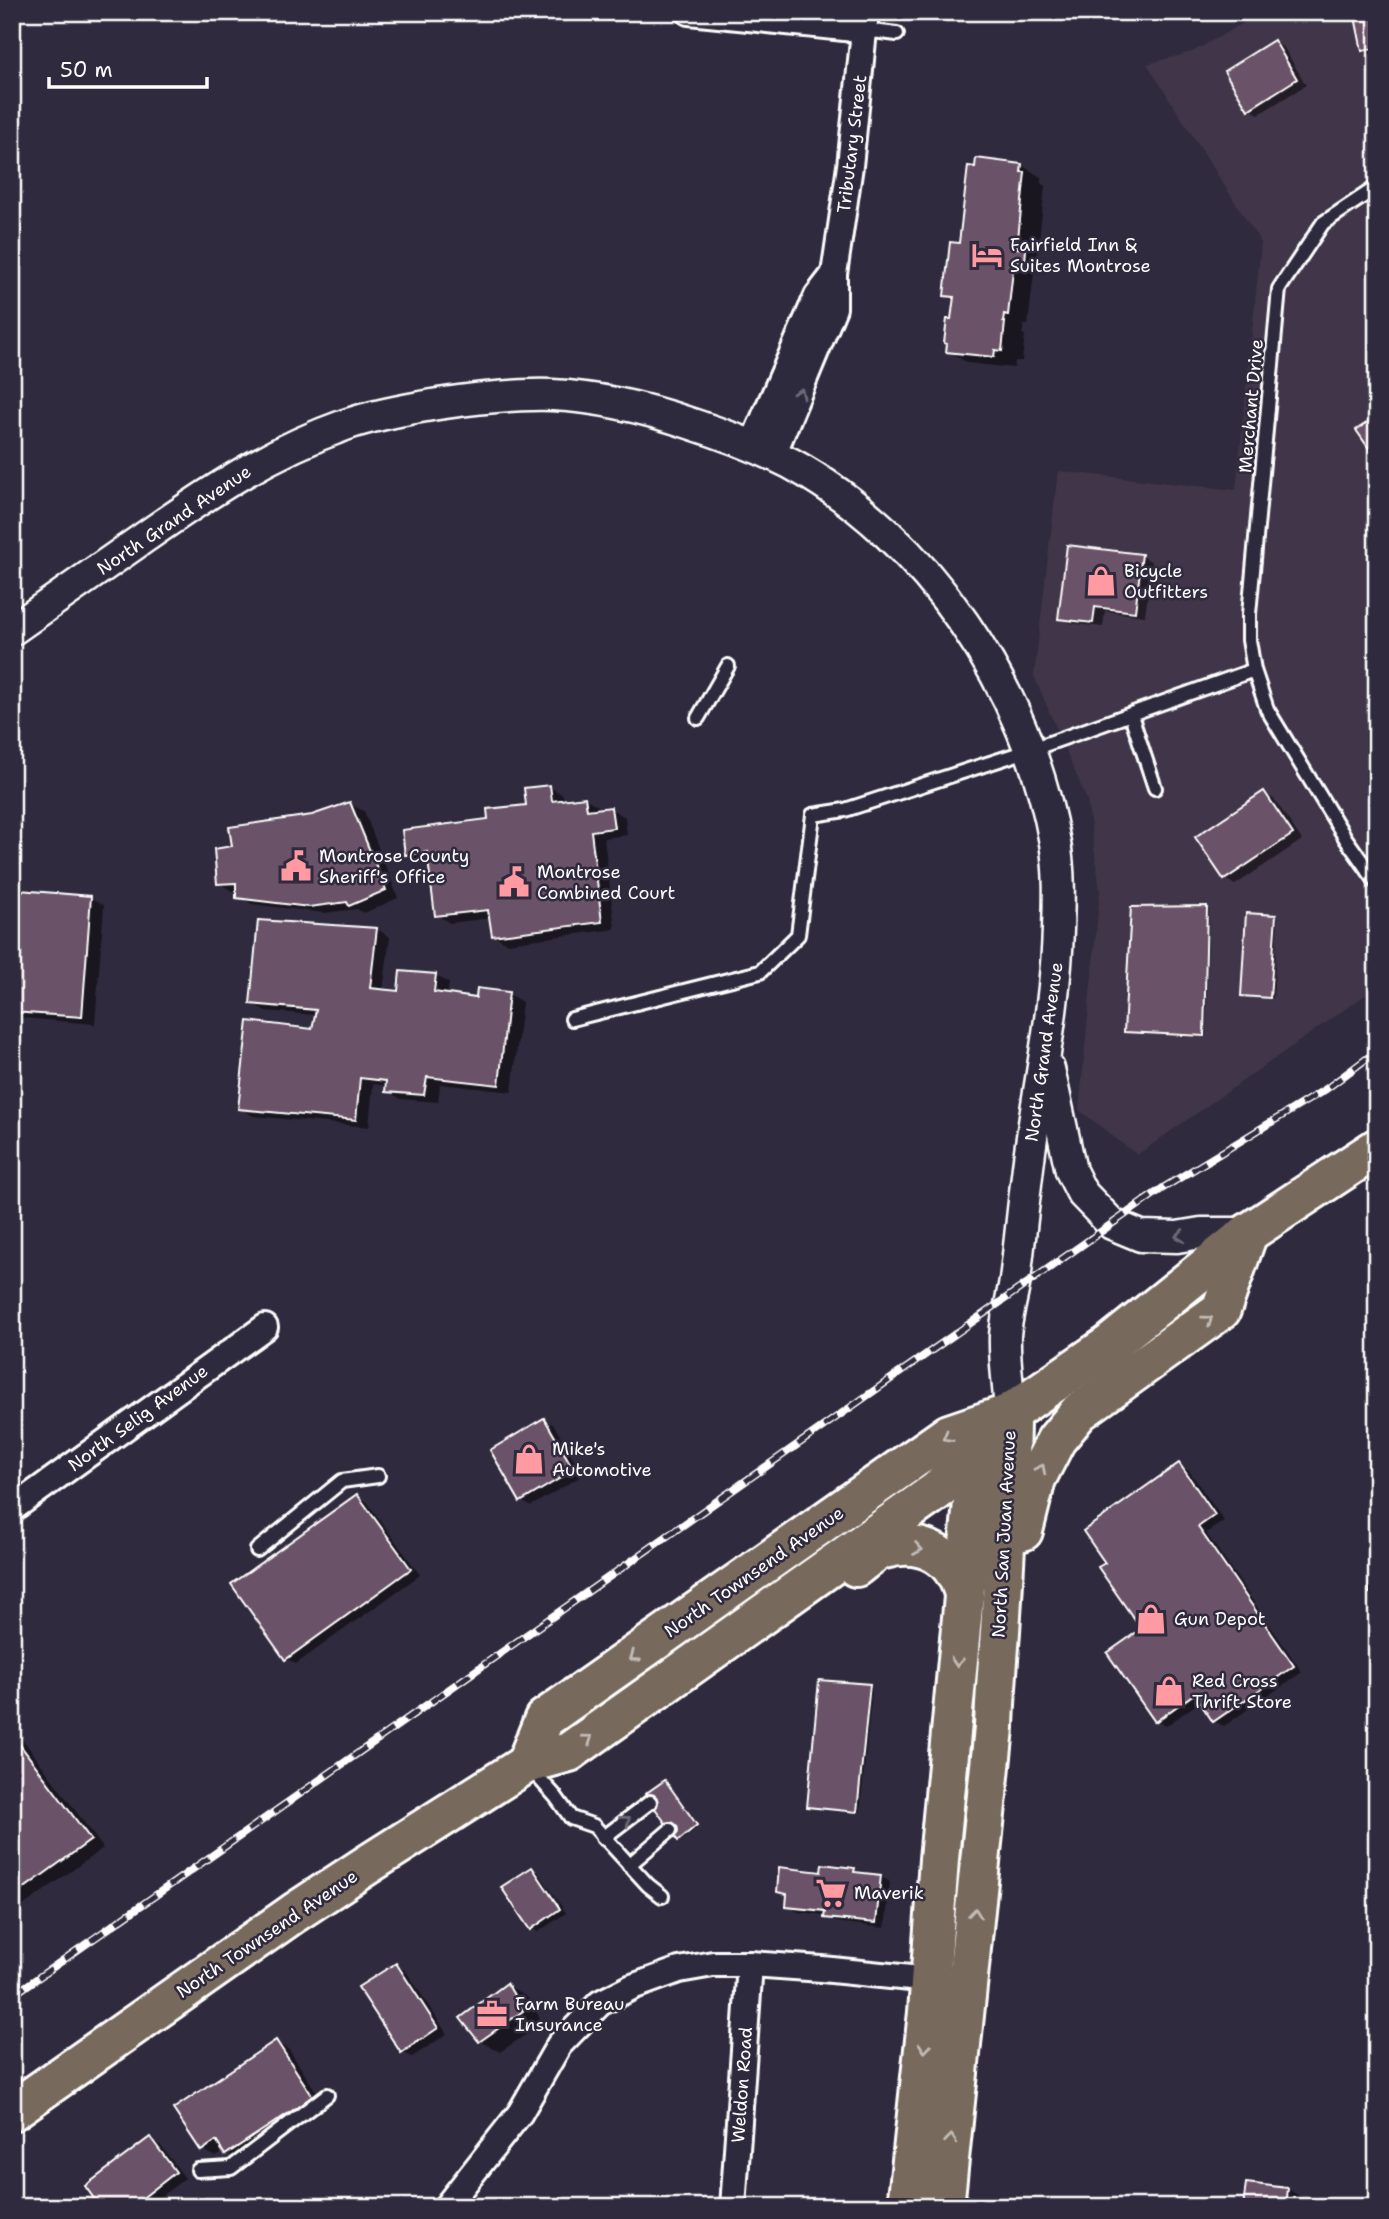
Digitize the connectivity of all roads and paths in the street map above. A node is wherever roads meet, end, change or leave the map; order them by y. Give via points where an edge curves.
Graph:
1 (689, 12) edge
2 (865, 21) edge
3 (897, 34) dead end
4 (1377, 187) edge
5 (762, 450) junction
6 (12, 631) edge
7 (728, 666) dead end
8 (1254, 670) junction
9 (1131, 715) junction
10 (698, 718) dead end
11 (1030, 750) junction
12 (1155, 788) dead end
13 (1377, 883) edge
14 (572, 1019) dead end
15 (1046, 1055) junction
16 (1377, 1148) edge
17 (1248, 1234) junction
18 (265, 1327) dead end
19 (1010, 1413) junction
20 (378, 1476) dead end
21 (12, 1509) edge
22 (257, 1549) dead end
23 (964, 1594) junction
24 (710, 1652) junction
25 (994, 1728) junction
26 (526, 1763) junction
27 (650, 1802) dead end
28 (670, 1830) dead end
29 (603, 1838) junction
30 (962, 1838) junction
31 (629, 1865) junction
32 (662, 1896) dead end
33 (750, 1964) junction
34 (930, 1980) junction
35 (327, 2095) dead end
36 (12, 2111) edge
37 (198, 2171) dead end
38 (446, 2207) edge
39 (733, 2207) edge
40 (907, 2207) edge
41 (944, 2207) edge

1 - 2 street
2 - 3 lane
2 - 5 street, Tributary Street via 834,275 817,296
4 - 8 lane, Merchant Drive via 1323,223 1279,289 1249,614
5 - 6 street, North Grand Avenue via 666,415 555,395 486,396 415,408 349,424 287,448 222,484
5 - 11 street, North Grand Avenue via 794,465 852,505 907,552 956,613 996,674
7 - 10 lane
8 - 9 lane
8 - 13 lane, Merchant Drive via 1267,709
9 - 11 lane
9 - 12 lane
11 - 14 lane via 845,810 813,815 798,935 760,972
11 - 15 street, North Grand Avenue via 1056,847 1059,900 1054,1004
17 -> 15 street via 1141,1236 1112,1224 1082,1193 1071,1171
15 - 19 street, North Grand Avenue via 1005,1337
16 - 17 highway, North Townsend Avenue
17 - 19 highway, North Townsend Avenue via 1109,1345
25 -> 17 highway via 1006,1679 1021,1539 1036,1479 1056,1440 1079,1412 1222,1310
18 - 21 street, North Selig Avenue
19 - 23 highway, North San Juan Avenue via 975,1481
19 - 24 highway, North Townsend Avenue via 938,1490
19 - 25 highway, North San Juan Avenue
19 -> 26 highway, North Townsend Avenue via 948,1434 544,1719
20 - 22 lane via 342,1481
24 -> 23 highway via 747,1646 882,1549 909,1546 939,1554 959,1576
23 -> 30 highway, North San Juan Avenue
26 -> 24 highway, North Townsend Avenue via 569,1752
25 - 30 highway, North San Juan Avenue
26 - 29 lane via 571,1818 594,1826
26 - 36 highway, North Townsend Avenue via 293,1913
29 -> 27 lane
28 - 31 lane
29 - 31 lane
30 - 34 highway, North San Juan Avenue
41 -> 30 highway, North San Juan Avenue
31 - 32 lane
33 - 34 street
33 - 38 street via 679,1970 600,2003 559,2046 520,2113
33 - 39 street, Weldon Road
34 -> 40 highway, North San Juan Avenue
35 - 37 lane via 231,2168

